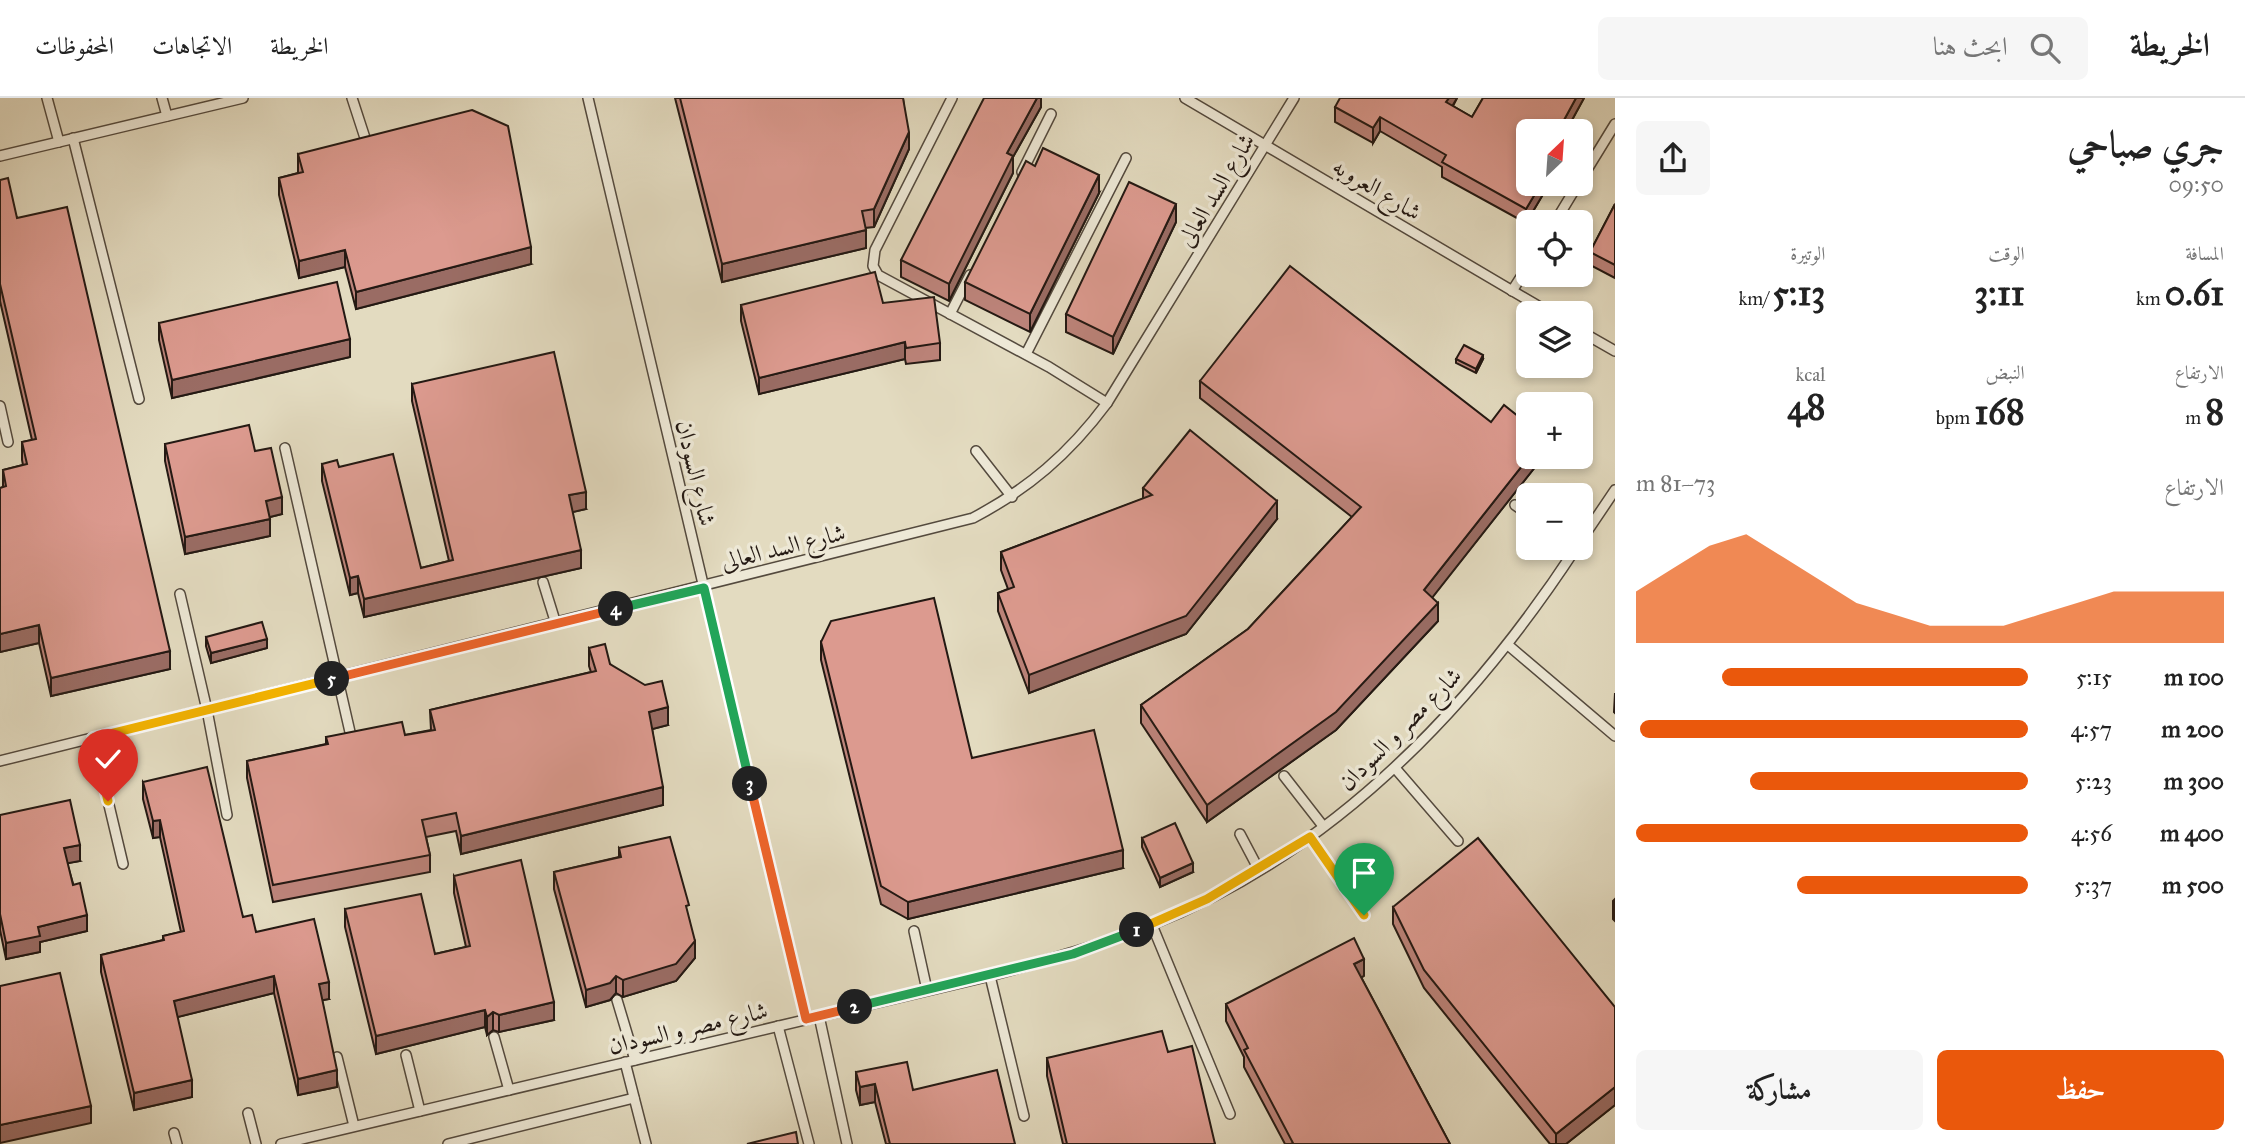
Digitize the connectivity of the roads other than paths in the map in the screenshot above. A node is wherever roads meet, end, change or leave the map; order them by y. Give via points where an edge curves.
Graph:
1 (47, 98) edge
2 (162, 98) edge
3 (243, 98) edge
4 (352, 98) edge
5 (589, 98) edge
6 (952, 98) edge
7 (1185, 98) edge
8 (1294, 98) edge
9 (221, 101) edge
10 (1051, 114) dead end
11 (167, 116) junction
12 (1615, 124) edge
13 (74, 138) junction
14 (366, 141) edge
15 (59, 142) junction
16 (1266, 146) junction
17 (0, 156) edge
18 (1126, 158) dead end
19 (1593, 159) edge
20 (1019, 176) edge
21 (975, 264) edge
22 (1516, 285) edge
23 (1512, 291) junction
24 (1529, 301) edge
25 (950, 314) junction
26 (1593, 338) edge
27 (1615, 351) edge
28 (1026, 354) junction
29 (139, 399) dead end
30 (1107, 403) junction
31 (0, 406) edge
32 (8, 442) dead end
33 (285, 449) dead end
34 (976, 451) dead end
35 (1615, 490) edge
36 (1012, 497) junction
37 (1593, 522) edge
38 (1567, 560) edge
39 (543, 582) dead end
40 (704, 588) junction
41 (180, 594) dead end
42 (556, 624) junction
43 (1508, 645) junction
44 (336, 678) junction
45 (207, 710) junction
46 (350, 732) edge
47 (1615, 736) edge
48 (93, 738) junction
49 (0, 761) edge
50 (1395, 768) junction
51 (1284, 776) dead end
52 (227, 815) dead end
53 (1324, 826) junction
54 (1240, 834) dead end
55 (1310, 837) junction
56 (1458, 841) dead end
57 (123, 863) dead end
58 (1259, 870) junction
59 (1364, 915) dead end
60 (1152, 925) junction
61 (914, 931) dead end
62 (990, 976) junction
63 (927, 990) junction
64 (617, 1000) dead end
65 (818, 1016) junction
66 (806, 1019) junction
67 (778, 1026) junction
68 (494, 1037) dead end
69 (406, 1055) dead end
70 (337, 1057) edge
71 (630, 1061) junction
72 (509, 1090) junction
73 (634, 1098) junction
74 (420, 1111) junction
75 (248, 1113) dead end
76 (1230, 1114) dead end
77 (1024, 1116) dead end
78 (354, 1126) junction
79 (174, 1133) dead end
80 (295, 1142) edge
81 (177, 1144) edge
82 (256, 1144) edge
83 (281, 1144) edge
84 (448, 1144) edge
85 (646, 1144) edge
86 (809, 1144) edge
87 (847, 1144) edge

1 - 15 lane
2 - 11 lane
3 - 9 lane
4 - 14 lane
5 - 40 lane, شارع السودان
6 - 25 lane via 872,257 878,275
7 - 16 lane, شارع العروبه
8 - 16 lane, شارع السد العالى
9 - 11 lane
10 - 20 lane
11 - 13 lane
12 - 19 lane
13 - 15 lane
13 - 29 lane
15 - 17 lane
16 - 23 lane, شارع العروبه
16 - 30 lane, شارع السد العالى
18 - 28 lane
21 - 25 lane
22 - 23 lane
23 - 24 lane, شارع العروبه
25 - 28 lane
26 - 27 lane
28 - 30 lane
30 - 36 lane, شارع السد العالى via 1048,471
31 - 32 lane
33 - 44 lane
34 - 36 lane
35 - 37 lane, شارع مصر و السودان
36 - 40 lane, شارع السد العالى via 973,519
38 - 43 lane, شارع مصر و السودان
39 - 42 lane
40 - 42 lane, شارع السد العالى
40 - 66 lane, شارع السودان
41 - 45 lane
42 - 44 lane, شارع السد العالى
43 - 47 lane
43 - 50 lane, شارع مصر و السودان
44 - 45 lane, شارع السد العالى
44 - 46 lane
45 - 48 lane, شارع السد العالى
45 - 52 lane
48 - 49 lane, شارع السد العالى
48 - 57 lane
50 - 53 lane, شارع مصر و السودان
50 - 56 lane
51 - 53 lane
53 - 55 lane, شارع مصر و السودان
54 - 58 lane
55 - 58 lane, شارع مصر و السودان
55 - 59 lane
58 - 60 lane, شارع مصر و السودان
60 - 62 lane, شارع مصر و السودان via 1073,954
60 - 76 lane
61 - 63 lane
62 - 63 lane, شارع مصر و السودان
62 - 77 lane
63 - 65 lane, شارع مصر و السودان
64 - 71 lane
65 - 66 lane, شارع مصر و السودان
65 - 87 lane
66 - 67 lane, شارع مصر و السودان
67 - 71 lane, شارع مصر و السودان
67 - 86 lane
68 - 72 lane
69 - 74 lane
70 - 78 lane
71 - 72 lane, شارع مصر و السودان
71 - 73 lane
72 - 74 lane, شارع مصر و السودان
73 - 84 lane
73 - 85 lane
74 - 78 lane, شارع مصر و السودان
75 - 82 lane
78 - 80 lane, شارع مصر و السودان
79 - 81 lane
80 - 83 lane, شارع مصر و السودان

